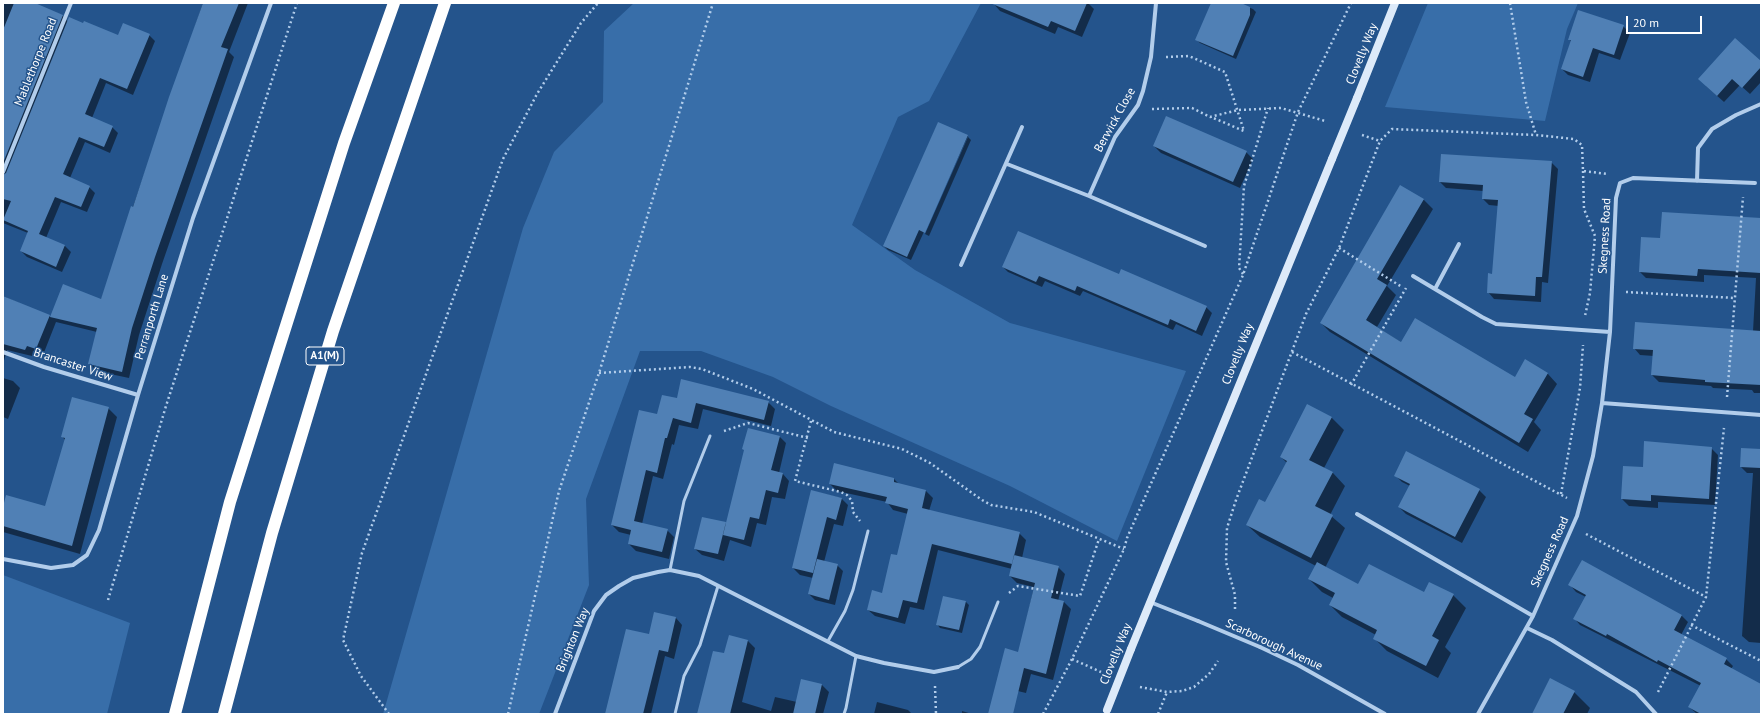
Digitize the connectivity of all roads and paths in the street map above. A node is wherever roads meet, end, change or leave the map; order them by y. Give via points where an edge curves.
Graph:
1 (71, 3) edge
2 (271, 3) edge
3 (297, 3) edge
4 (394, 3) edge
5 (445, 3) edge
6 (598, 3) edge
7 (713, 3) edge
8 (1156, 3) edge
9 (1351, 3) edge
10 (1395, 3) edge
11 (1510, 3) edge
12 (1151, 57) junction
13 (1761, 104) edge
14 (1138, 105) junction
15 (1268, 108) junction
16 (1238, 110) junction
17 (1298, 112) junction
18 (1210, 117) junction
19 (1325, 121) dead end
20 (1022, 127) dead end
21 (1362, 135) dead end
22 (1536, 135) junction
23 (1380, 141) junction
24 (1007, 164) junction
25 (3, 172) edge
26 (1697, 180) junction
27 (1743, 182) junction
28 (1620, 183) junction
29 (1756, 183) dead end
30 (1089, 196) junction
31 (1460, 244) dead end
32 (1205, 246) dead end
33 (1339, 248) junction
34 (961, 265) dead end
35 (1243, 275) junction
36 (1413, 276) joint
37 (1406, 289) junction
38 (1435, 289) junction
39 (1612, 292) junction
40 (1735, 298) junction
41 (1610, 332) junction
42 (3, 352) edge
43 (1292, 352) junction
44 (599, 373) junction
45 (1351, 385) junction
46 (138, 395) junction
47 (1602, 402) junction
48 (1726, 411) junction
49 (1761, 415) edge
50 (812, 420) junction
51 (710, 436) joint
52 (808, 438) junction
53 (1581, 502) junction
54 (1357, 514) dead end
55 (1573, 527) junction
56 (868, 531) joint
57 (1099, 539) junction
58 (1124, 549) junction
59 (3, 559) edge
60 (670, 570) junction
61 (718, 586) junction
62 (1706, 597) junction
63 (108, 600) dead end
64 (998, 602) joint
65 (1150, 602) junction
66 (1235, 609) dead end
67 (1533, 616) junction
68 (1691, 625) junction
69 (1527, 628) junction
70 (828, 641) junction
71 (856, 656) junction
72 (1072, 659) junction
73 (1218, 661) dead end
74 (1761, 661) edge
75 (958, 667) joint
76 (934, 672) junction
77 (1101, 672) dead end
78 (1140, 687) dead end
79 (1167, 692) junction
80 (1652, 708) junction
81 (1106, 712) edge
82 (175, 714) edge
83 (224, 714) edge
84 (389, 714) edge
85 (508, 714) edge
86 (555, 714) edge
87 (675, 714) edge
88 (844, 714) edge
89 (936, 714) edge
90 (1043, 714) edge
91 (1158, 714) edge
92 (1385, 714) edge
93 (1478, 714) edge
94 (1656, 714) edge

1 - 25 street, Mablethorpe Road
2 - 46 street, Perranporth Lane via 192,218
3 - 63 path via 166,406
4 - 82 highway via 340,158 230,502
5 - 83 highway, A1(M) via 333,331 272,533
6 - 84 path via 580,23 537,94 503,159 362,553 344,640 361,676
7 - 44 path
8 - 12 street, Berwick Close
9 - 17 path
10 - 65 street, Clovelly Way, bridge
11 - 22 path via 1526,102
12 - 14 street, Berwick Close
12 - 16 path via 1189,56 1225,72
13 - 26 street via 1712,129 1698,148
14 - 18 path via 1154,109 1192,108
14 - 30 street, Berwick Close via 1115,137
15 - 16 path
15 - 17 path
15 - 35 path via 1244,186 1239,268
16 - 18 path
16 - 18 path via 1244,131
17 - 19 path
17 - 35 path
20 - 24 street
21 - 23 path
22 - 23 path via 1392,129
22 - 28 path via 1574,139 1582,145 1583,171 1606,173
23 - 33 path
24 - 30 street
24 - 34 street
26 - 27 street, Skegness Road
26 - 28 street, Skegness Road via 1632,178
27 - 29 street, Skegness Road
27 - 40 path
28 - 39 street, Skegness Road via 1616,198
30 - 32 street
31 - 38 street
33 - 37 path
33 - 43 path via 1306,314
35 - 58 path
36 - 37 path
36 - 38 street
37 - 45 path
38 - 41 street via 1496,324
39 - 40 path
39 - 41 street, Skegness Road
40 - 48 path
41 - 47 street, Skegness Road
42 - 46 street, Brancaster View
43 - 45 path
43 - 66 path via 1227,528 1226,562 1235,595
44 - 50 path via 690,367 702,369 753,388
44 - 85 path via 559,492
45 - 53 path via 1568,498
46 - 59 street, Perranporth Lane via 100,530 87,555 73,565 51,568
47 - 48 street
47 - 53 street, Skegness Road via 1593,456
48 - 49 street
48 - 62 path
50 - 52 path
50 - 57 path via 847,436 902,449 930,463 991,505 1034,512
51 - 52 path via 748,422
51 - 60 lane via 684,501
52 - 56 path via 795,481 847,495 852,501 853,512
53 - 55 street, Skegness Road
54 - 67 street
55 - 62 path
55 - 67 street, Skegness Road
56 - 70 lane via 853,590 845,611
57 - 58 path
57 - 64 path via 1080,596 1018,586
58 - 72 path
60 - 61 street, Brighton Way via 699,576
60 - 86 street, Brighton Way via 646,573 633,578 606,595 594,611
61 - 70 street, Brighton Way
61 - 87 lane via 700,645 684,676
62 - 68 path
64 - 75 lane, Brighton Way via 980,647 971,659
65 - 81 street, Clovelly Way, bridge
65 - 92 street, Scarborough Avenue, bridge via 1298,665
67 - 69 street, Skegness Road
68 - 74 path
68 - 80 path
69 - 80 street via 1552,640 1636,692
69 - 93 street, Skegness Road
70 - 71 street, Brighton Way
71 - 76 street, Brighton Way
71 - 88 lane
72 - 77 path
72 - 90 path
73 - 79 path via 1209,674 1194,687
75 - 76 street, Brighton Way
76 - 89 path
78 - 79 path
79 - 91 path
80 - 94 street

